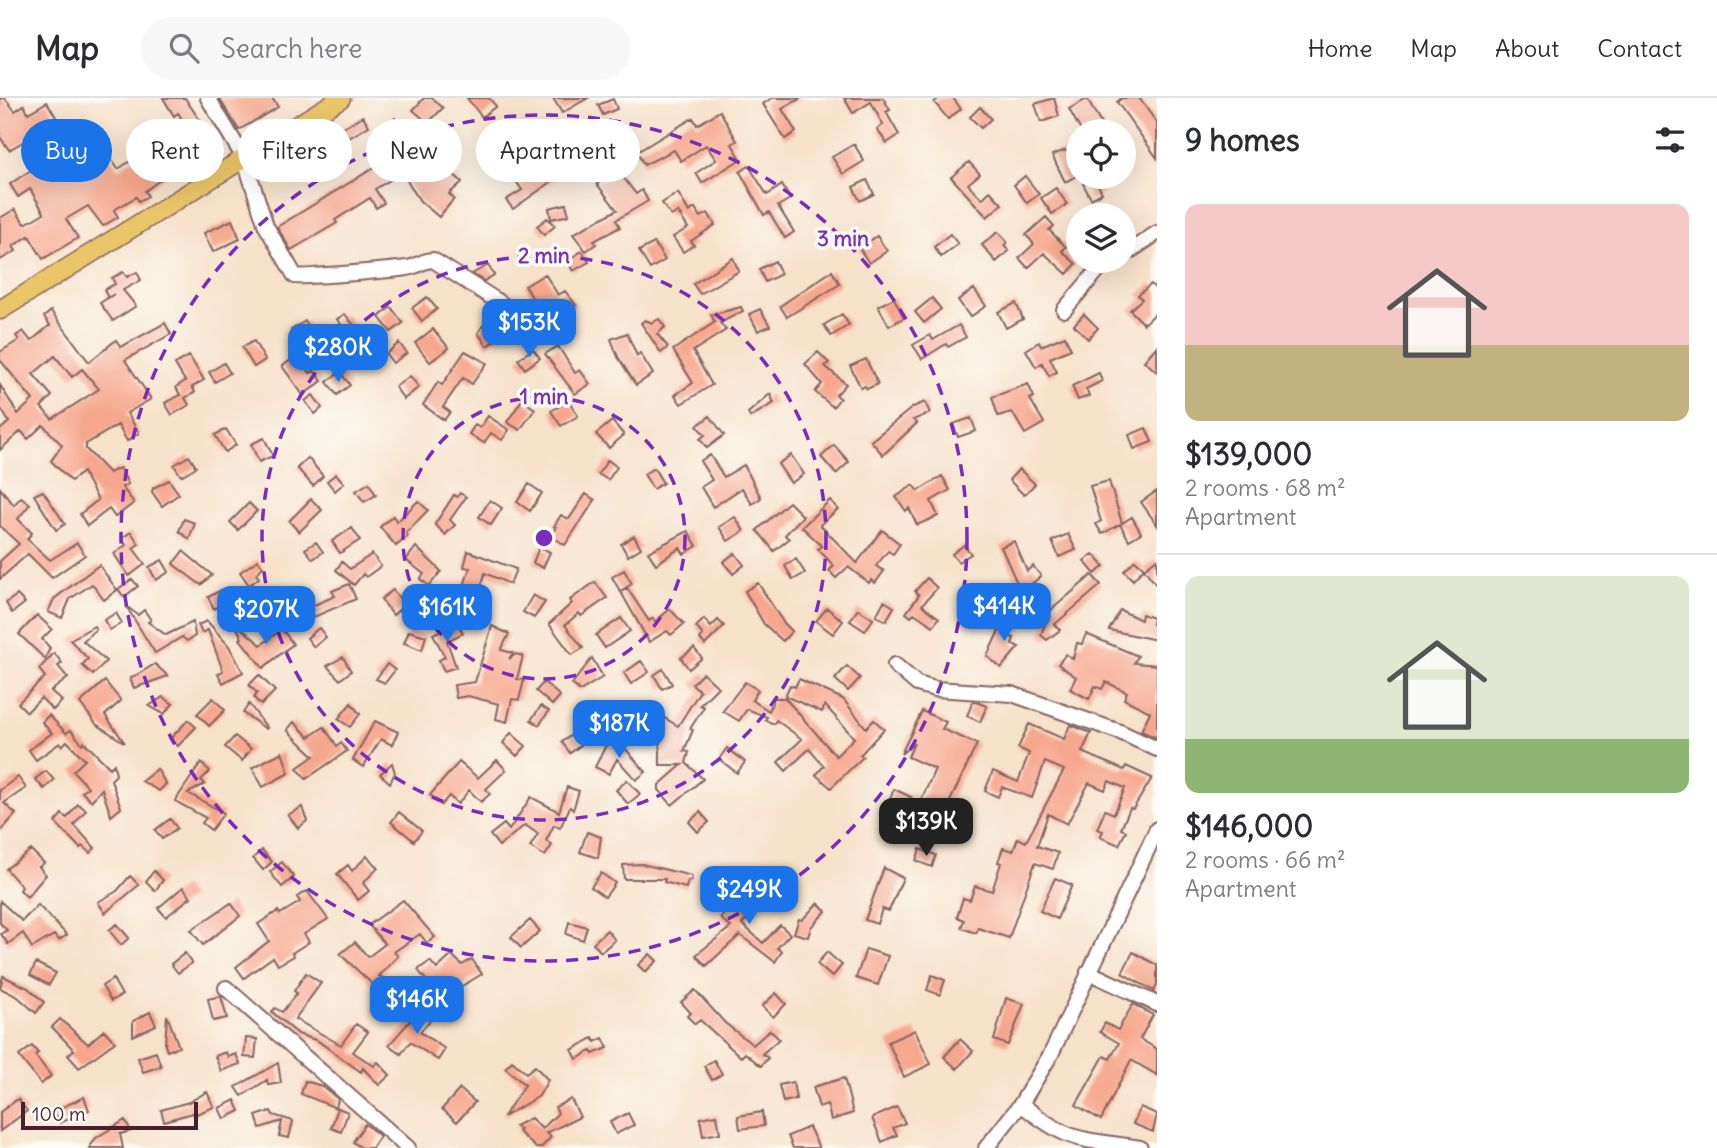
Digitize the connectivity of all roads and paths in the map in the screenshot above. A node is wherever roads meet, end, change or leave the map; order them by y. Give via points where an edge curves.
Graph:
1 (208, 98) edge
2 (341, 98) edge
3 (307, 119) edge
4 (238, 148) edge
5 (238, 162) edge
6 (252, 182) edge
7 (1157, 233) edge
8 (1136, 247) edge
9 (1095, 273) edge
10 (502, 304) dead end
11 (0, 310) edge
12 (1064, 310) dead end
13 (895, 665) dead end
14 (1157, 749) edge
15 (1157, 829) edge
16 (1088, 972) junction
17 (226, 988) dead end
18 (1157, 1004) edge
19 (1021, 1104) junction
20 (1131, 1147) edge
21 (408, 1148) edge
22 (986, 1148) edge

1 - 4 street
2 - 3 main road
5 - 11 main road
6 - 10 street via 266,226 295,276 408,268 433,260
7 - 8 street
9 - 12 street
13 - 14 street via 917,684 1012,694
15 - 16 street
16 - 18 street
16 - 19 street via 1051,1054
17 - 21 street
19 - 20 street via 1054,1130 1075,1139
19 - 22 street

